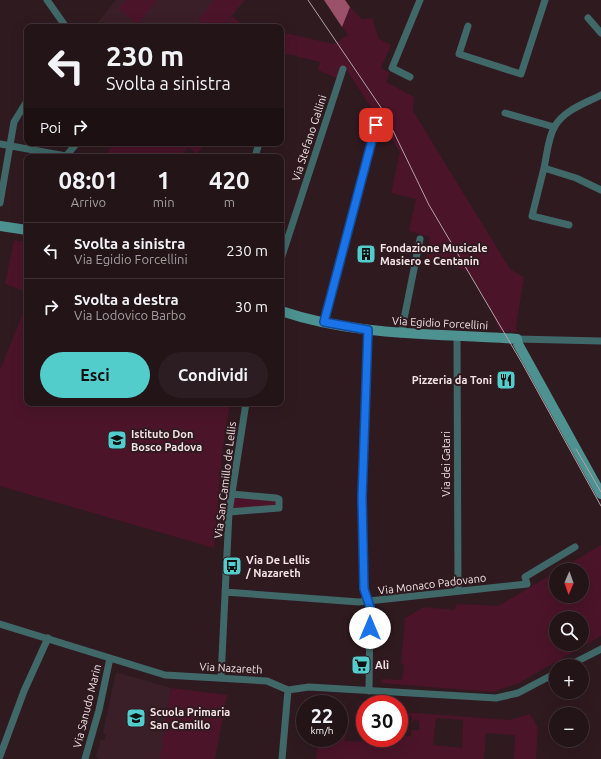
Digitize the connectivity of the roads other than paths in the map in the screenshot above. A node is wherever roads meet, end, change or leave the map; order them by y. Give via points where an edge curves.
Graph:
1 (47, 0) edge
2 (420, 0) edge
3 (545, 0) edge
4 (588, 18) dead end
5 (64, 24) edge
6 (468, 26) dead end
7 (601, 33) edge
8 (343, 69) dead end
9 (410, 77) dead end
10 (601, 95) edge
11 (24, 106) edge
12 (505, 113) dead end
13 (376, 125) dead end
14 (554, 127) junction
15 (0, 144) edge
16 (9, 146) junction
17 (74, 146) edge
18 (55, 154) edge
19 (68, 154) edge
20 (544, 168) junction
21 (601, 190) edge
22 (0, 203) edge
23 (569, 224) dead end
24 (0, 226) edge
25 (24, 230) edge
26 (420, 239) dead end
27 (284, 250) edge
28 (284, 312) edge
29 (324, 322) junction
30 (368, 330) junction
31 (401, 334) junction
32 (457, 337) junction
33 (517, 339) junction
34 (601, 342) edge
35 (246, 406) edge
36 (232, 494) junction
37 (601, 494) edge
38 (230, 512) junction
39 (575, 547) dead end
40 (458, 591) junction
41 (225, 592) junction
42 (368, 602) junction
43 (0, 624) edge
44 (48, 638) junction
45 (601, 649) edge
46 (110, 658) junction
47 (582, 659) edge
48 (549, 677) edge
49 (221, 678) junction
50 (288, 690) junction
51 (369, 691) junction
52 (0, 756) edge
53 (84, 759) edge
54 (282, 759) edge

1 - 5 street
2 - 9 street via 392,68
3 - 6 street via 521,74 459,54
4 - 7 street
8 - 27 street, Via Stefano Gallini
10 - 14 street via 564,115
11 - 16 street via 14,122
12 - 14 street
13 - 29 street
14 - 20 street
15 - 16 street
16 - 18 street
16 - 22 street
17 - 19 street
20 - 21 street via 576,178
20 - 23 street via 532,216
24 - 25 street
26 - 31 street
28 - 29 street, Via Egidio Forcellini
29 - 30 street, Via Egidio Forcellini
30 - 31 street, Via Egidio Forcellini
30 - 42 street via 362,498 364,589
31 - 32 street, Via Egidio Forcellini
32 - 33 street, Via Egidio Forcellini
32 - 40 street, Via dei Gatari
33 - 34 street, Via Egidio Forcellini
33 - 37 street
35 - 36 street, Via San Camillo de Lellis
36 - 38 street, Via San Camillo de Lellis
36 - 38 street, Via San Camillo de Lellis via 276,498 279,499 279,508
38 - 41 street, Via San Camillo de Lellis
39 - 40 street, Via Monaco Padovano via 525,577 527,584
40 - 42 street, Via Monaco Padovano
41 - 42 street, Via Monaco Padovano
41 - 49 street, Via San Camillo de Lellis
42 - 51 street
43 - 44 street, Via Nazareth
44 - 46 street, Via Nazareth
44 - 52 street via 24,691
45 - 47 street
46 - 49 street, Via Nazareth via 165,675
46 - 53 street, Via Sanudo Marin via 99,710
48 - 51 street via 518,693 496,698
49 - 50 street, Via Nazareth via 267,681
50 - 51 street via 309,687
50 - 54 street

